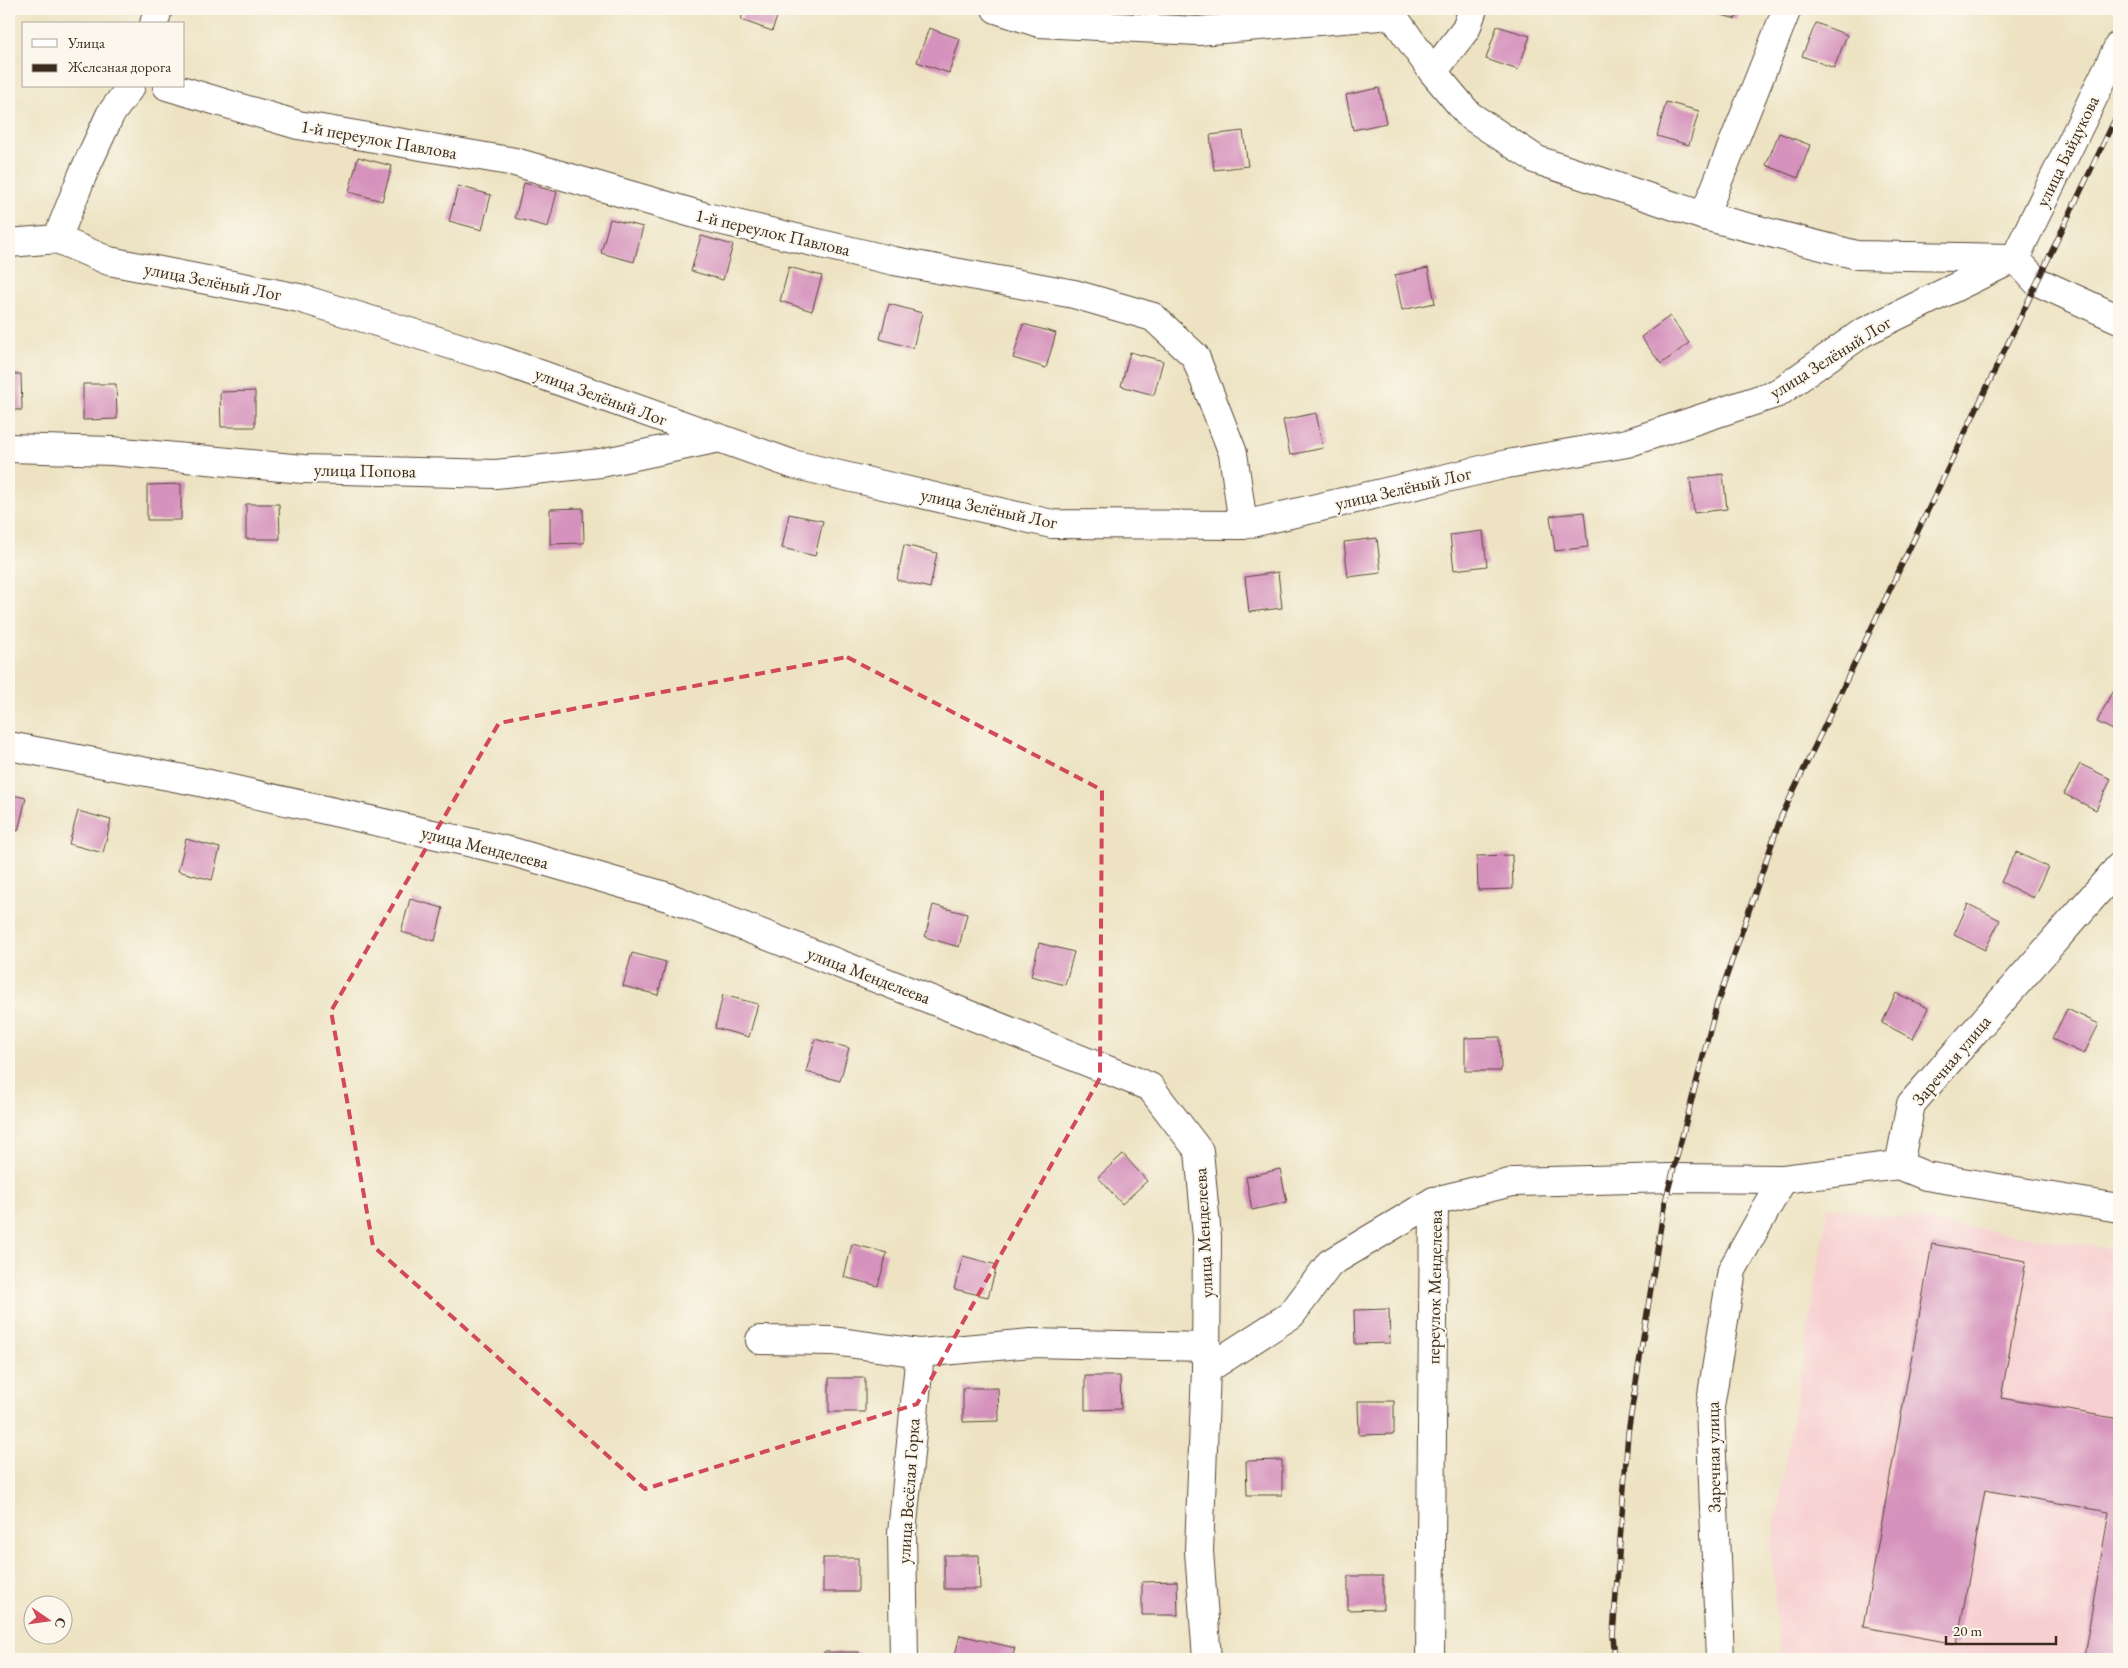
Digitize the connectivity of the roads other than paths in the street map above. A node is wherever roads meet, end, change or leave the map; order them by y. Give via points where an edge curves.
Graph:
1 (158, 9) edge
2 (996, 9) edge
3 (1473, 9) edge
4 (1788, 9) edge
5 (1390, 12) edge
6 (155, 22) edge
7 (2119, 45) edge
8 (1433, 72) junction
9 (130, 88) edge
10 (174, 88) edge
11 (1704, 216) junction
12 (57, 239) junction
13 (9, 243) edge
14 (2015, 258) junction
15 (2119, 319) edge
16 (719, 438) junction
17 (9, 448) edge
18 (1243, 525) junction
19 (9, 746) edge
20 (2119, 866) edge
21 (1899, 1165) junction
22 (1783, 1179) junction
23 (1434, 1201) junction
24 (2119, 1208) edge
25 (760, 1340) dead end
26 (920, 1353) junction
27 (1206, 1359) junction
28 (904, 1659) edge
29 (1206, 1659) edge
30 (1430, 1659) edge
31 (1720, 1659) edge

1 - 6 street
2 - 5 street via 1038,23 1198,31
3 - 8 street via 1466,29
4 - 11 street
5 - 8 street
7 - 14 street, улица Байдукова
8 - 11 street via 1468,116 1537,160
9 - 12 street via 110,115
10 - 18 street, 1-й переулок Павлова via 298,125 515,162 706,217 894,260 1074,294 1153,317 1195,356 1233,453
11 - 14 street via 1857,255
12 - 13 street, улица Зелёный Лог
12 - 16 street, улица Зелёный Лог via 110,261 299,298 500,360
14 - 15 street via 2036,281
14 - 18 street, улица Зелёный Лог via 1862,333 1778,393 1627,443 1506,464
16 - 17 street, улица Попова via 601,463 496,474 304,469 112,451
16 - 18 street, улица Зелёный Лог via 792,464 1052,524
19 - 27 street, улица Менделеева via 209,784 512,852 668,897 1150,1087 1199,1152 1207,1236
20 - 21 street, Заречная улица via 1911,1104
21 - 22 street, переулок Менделеева
21 - 24 street via 1926,1176
22 - 23 street, переулок Менделеева via 1513,1182
22 - 31 street, Заречная улица via 1732,1270 1710,1407
23 - 27 street via 1330,1263 1291,1315
23 - 30 street, переулок Менделеева
25 - 26 street via 833,1341
26 - 27 street via 1031,1343
26 - 28 street, улица Весёлая Горка via 902,1533
27 - 29 street, улица Менделеева via 1199,1551

